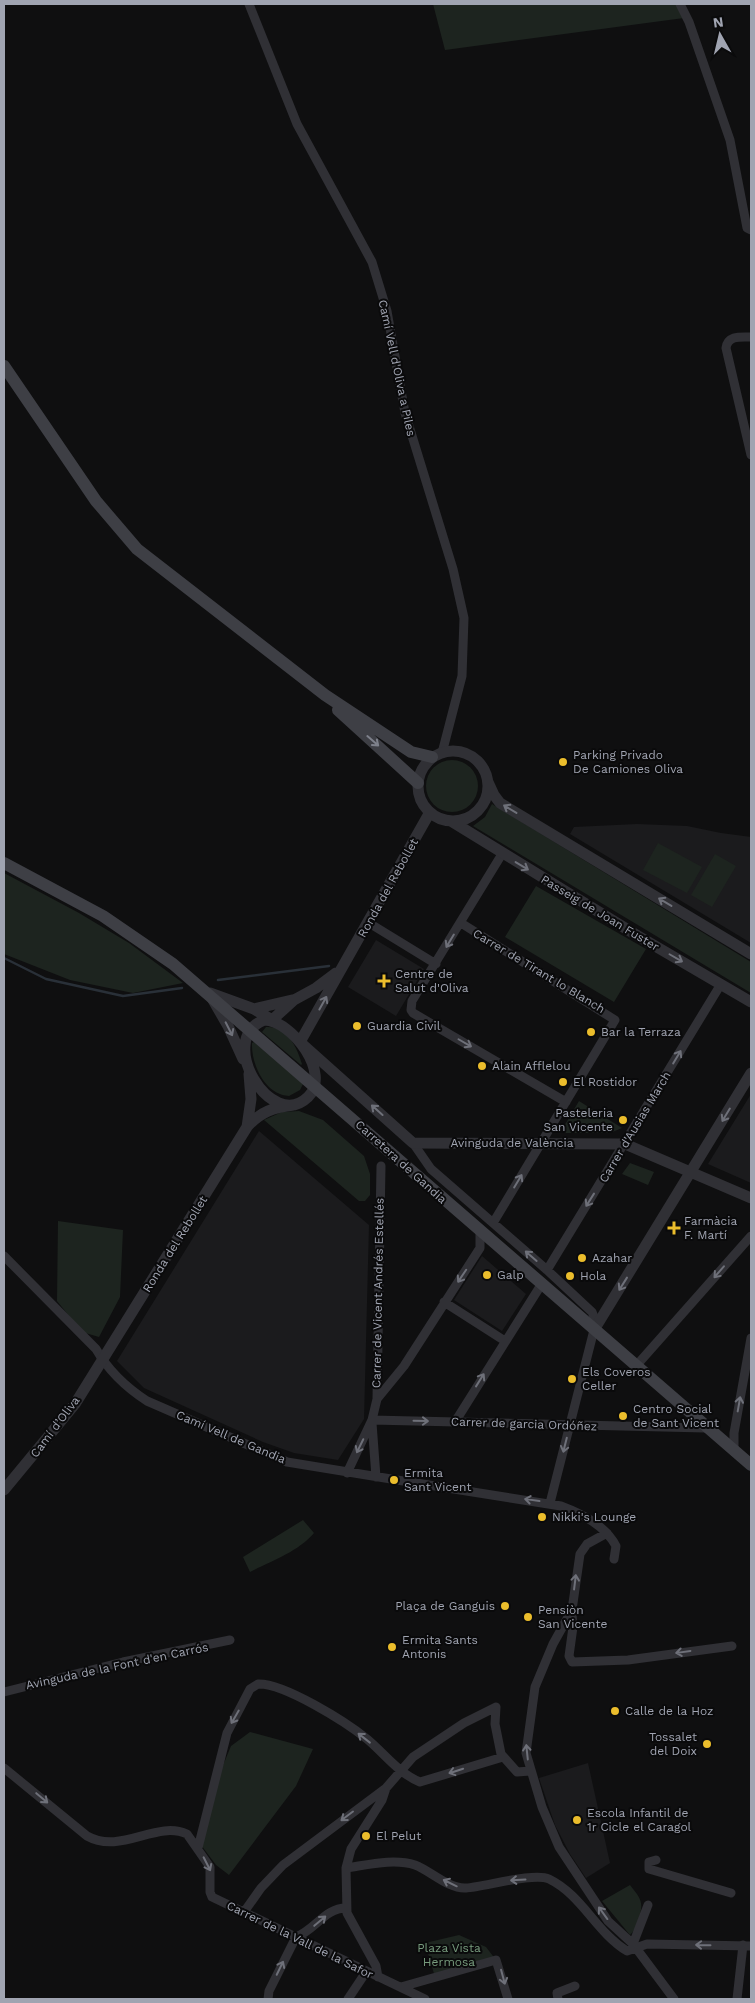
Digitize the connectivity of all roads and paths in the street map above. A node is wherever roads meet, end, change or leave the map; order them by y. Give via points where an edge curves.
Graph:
1 (249, 4) edge
2 (680, 4) edge
3 (751, 230) edge
4 (751, 337) edge
5 (4, 366) edge
6 (751, 455) edge
7 (325, 695) junction
8 (437, 755) junction
9 (418, 782) junction
10 (488, 782) junction
11 (430, 812) junction
12 (451, 821) junction
13 (502, 854) junction
14 (4, 862) edge
15 (369, 923) junction
16 (461, 923) junction
17 (751, 954) edge
18 (345, 963) junction
19 (436, 964) junction
20 (721, 984) junction
21 (208, 992) junction
22 (294, 1000) junction
23 (751, 1002) edge
24 (254, 1009) junction
25 (272, 1020) junction
26 (251, 1030) junction
27 (300, 1042) junction
28 (248, 1068) junction
29 (751, 1073) edge
30 (315, 1086) junction
31 (566, 1102) junction
32 (294, 1106) junction
33 (247, 1127) junction
34 (413, 1143) junction
35 (541, 1143) junction
36 (625, 1144) junction
37 (381, 1166) dead end
38 (692, 1172) junction
39 (751, 1198) edge
40 (493, 1223) junction
41 (480, 1232) junction
42 (751, 1236) edge
43 (4, 1256) edge
44 (547, 1270) junction
45 (541, 1285) junction
46 (444, 1302) junction
47 (597, 1324) junction
48 (751, 1338) edge
49 (505, 1340) junction
50 (102, 1360) junction
51 (636, 1366) junction
52 (748, 1371) edge
53 (377, 1399) junction
54 (372, 1420) junction
55 (455, 1422) junction
56 (570, 1425) junction
57 (705, 1428) junction
58 (734, 1453) junction
59 (751, 1465) edge
60 (347, 1473) junction
61 (376, 1477) junction
62 (4, 1490) edge
63 (550, 1503) junction
64 (607, 1534) junction
65 (614, 1559) dead end
66 (572, 1610) junction
67 (230, 1640) dead end
68 (732, 1646) dead end
69 (4, 1692) edge
70 (503, 1757) junction
71 (4, 1768) edge
72 (401, 1770) junction
73 (530, 1771) junction
74 (386, 1788) junction
75 (198, 1848) junction
76 (656, 1860) dead end
77 (346, 1868) junction
78 (731, 1893) dead end
79 (648, 1905) dead end
80 (346, 1908) junction
81 (244, 1912) junction
82 (296, 1937) junction
83 (635, 1946) junction
84 (747, 1946) edge
85 (369, 1955) junction
86 (356, 1967) junction
87 (366, 1972) junction
88 (378, 1977) junction
89 (575, 1986) dead end
90 (400, 1987) junction
91 (558, 1996) edge
92 (268, 1999) edge
93 (348, 1999) edge
94 (425, 1999) edge
95 (508, 1999) edge
96 (674, 1999) edge
97 (737, 1999) edge

1 - 8 street, Camí Vell d'Oliva a Piles via 297,124 372,262 387,311 405,413 453,569 464,618 462,676
2 - 3 street via 730,140 747,228
4 - 6 street via 733,338 726,343 726,348
5 - 7 main road via 96,501 131,543
7 - 8 main road via 411,752
7 -> 9 main road
8 - 9 street via 420,773
8 - 10 street via 463,752 472,756 480,763
9 - 11 street via 419,794
10 - 12 street via 488,792 479,810 461,820
17 -> 10 street via 498,801
11 - 12 street
11 - 15 street, Ronda del Rebollet
12 - 13 street, Passeig de Joan Fuster
13 - 16 street
13 -> 20 street, Passeig de Joan Fuster
14 - 21 main road, Carretera de Gandia via 123,928
15 - 18 street, Ronda del Rebollet
15 - 19 street
16 -> 19 street
16 - 31 street, Carrer de Tirant lo Blanch via 615,1020
18 - 22 street, Ronda del Rebollet via 330,979
27 -> 18 street, Ronda del Rebollet
19 -> 31 street via 412,1001 410,1008 413,1013
20 - 23 street, Passeig de Joan Fuster
36 -> 20 street, Carrer d'Ausias March
21 - 24 street
21 - 26 main road, Carretera de Gandia
21 -> 28 street
22 - 24 street
22 - 25 street, Ronda del Rebollet
24 - 25 street
25 - 26 street, Ronda del Rebollet via 260,1022
25 - 27 street
26 - 28 street, Ronda del Rebollet via 245,1046
26 - 30 main road, Carretera de Gandia
27 - 30 street via 313,1068
34 -> 27 street
28 - 32 street via 263,1092 278,1102
28 - 33 street, Ronda del Rebollet via 251,1099
29 -> 38 street
30 - 32 street via 308,1097
30 - 41 main road, Carretera de Gandia
31 - 35 street
32 - 33 street, Ronda del Rebollet via 273,1109 257,1117
33 - 50 street, Ronda del Rebollet
34 - 35 street, Avinguda de València
34 - 40 street, Carretera de Gandia via 431,1168
35 - 36 street, Avinguda de València
40 -> 35 street
36 - 38 street, Avinguda de València
36 -> 44 street, Carrer d'Ausias March
37 - 53 street, Carrer de Vicent Andrés Estellés
38 - 39 street, Avinguda de València
38 -> 47 street
44 -> 40 street, Carretera de Gandia
41 - 45 main road, Carretera de Gandia
41 -> 46 street via 480,1248
42 -> 51 street
43 - 50 street, Camí Vell de Gandia via 96,1349
44 - 47 street, Carretera de Gandia via 592,1312
45 - 47 main road, Carretera de Gandia
45 - 49 street
46 - 49 street
46 - 53 street via 404,1366
47 - 51 main road, Carretera de Gandia
47 - 56 street
48 - 52 street
55 -> 49 street
50 - 60 street, Camí Vell de Gandia via 147,1401 270,1456 299,1465
50 - 62 street, Camí d’Oliva via 69,1411
51 - 57 main road, Carretera de Gandia
58 -> 52 street via 734,1433
53 - 54 street, Carrer de Vicent Andrés Estellés
54 -> 55 street, Carrer de garcia Ordóñez
54 -> 60 street, Carrer de Vicent Andrés Estellés
54 - 61 street, Carrer de Vicent Andrés Estellés
55 - 56 street, Carrer de garcia Ordóñez
56 - 57 street, Carrer de garcia Ordóñez
56 -> 63 street
57 - 58 main road, Carretera de Gandia
58 - 59 main road, Carretera de Gandia
60 - 61 street, Camí Vell de Gandia
63 -> 61 street, Camí Vell de Gandia
63 - 64 street, Camí Vell de Gandia via 581,1514
64 - 65 street via 616,1546
66 -> 64 street via 581,1550
68 -> 66 street via 628,1660 572,1662 569,1656
73 -> 66 street via 526,1747 535,1686
67 - 69 street, Avinguda de la Font d'en Carrós via 123,1662
70 -> 72 street via 422,1782
70 - 72 street via 496,1727 496,1707 413,1757
70 - 73 street via 517,1772
71 -> 75 street, Carrer de la Vall de la Safor via 92,1839 116,1842 172,1830 187,1834
72 - 74 street
72 -> 75 street via 365,1738 310,1702 256,1684 250,1689 227,1733
83 -> 73 street via 608,1921 559,1848
74 - 77 street via 382,1800 351,1849
74 -> 81 street via 287,1862
75 -> 81 street, Carrer de la Vall de la Safor via 210,1867 212,1897
76 - 78 street via 650,1860 648,1867
77 - 80 street
83 -> 77 street via 627,1951 578,1901 550,1880 538,1878 461,1888 406,1863
79 - 83 street
82 -> 80 street via 333,1910
80 - 85 street via 349,1920
81 - 82 street, Carrer de la Vall de la Safor
82 - 86 street, Carrer de la Vall de la Safor
92 -> 82 street
84 -> 83 street
83 - 96 street
84 - 97 street
85 - 86 street
85 - 88 street
86 - 87 street, Carrer de la Vall de la Safor
87 - 88 street, Carrer de la Vall de la Safor
87 - 93 street
88 - 90 street, Carrer de la Vall de la Safor
89 - 91 street
90 - 94 street, Carrer de la Vall de la Safor
90 -> 95 street via 496,1960

